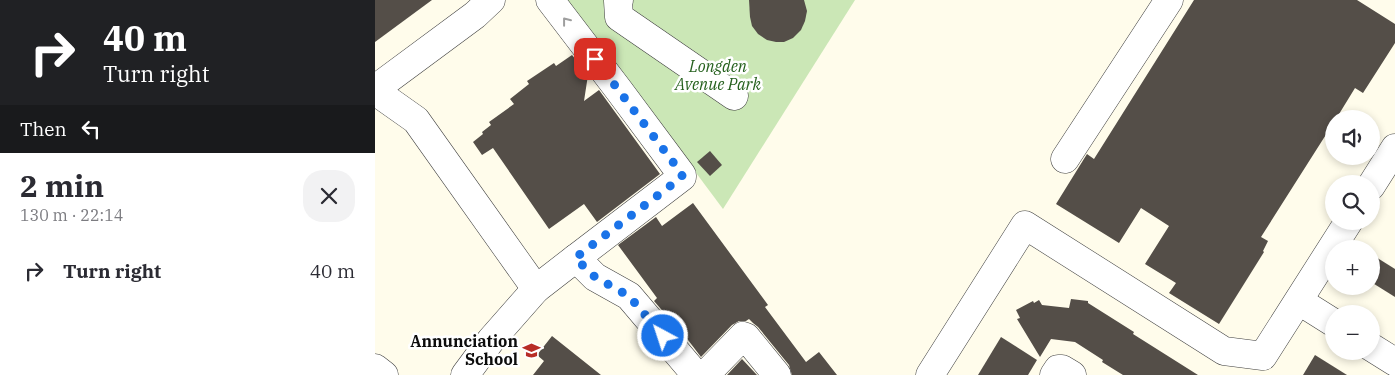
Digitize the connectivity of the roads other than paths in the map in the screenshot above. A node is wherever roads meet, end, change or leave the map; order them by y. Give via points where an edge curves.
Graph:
1 (491, 0) edge
2 (550, 0) edge
3 (619, 0) edge
4 (1169, 0) edge
5 (375, 90) edge
6 (734, 96) dead end
7 (1395, 148) edge
8 (1065, 159) dead end
9 (1378, 175) edge
10 (1343, 230) edge
11 (575, 258) junction
12 (537, 289) junction
13 (1299, 300) junction
14 (1325, 317) edge
15 (1380, 353) edge
16 (1395, 362) edge
17 (375, 368) edge
18 (384, 375) edge
19 (465, 375) edge
20 (696, 375) edge
21 (705, 375) edge
22 (777, 375) edge
23 (930, 375) edge
24 (1053, 375) edge
25 (1072, 375) edge

1 - 5 street
11 -> 2 street via 682,175
3 - 6 street via 619,18
4 - 8 street
5 - 12 street via 416,120
7 - 9 street
10 - 13 street
11 - 12 street
11 - 20 street via 595,277 629,296
12 - 19 street via 491,340
13 - 14 street
13 - 23 street via 1263,356 1224,352 1025,225
15 - 16 street
17 - 18 street
21 - 22 street via 743,336
24 - 25 street via 1058,369 1063,369

